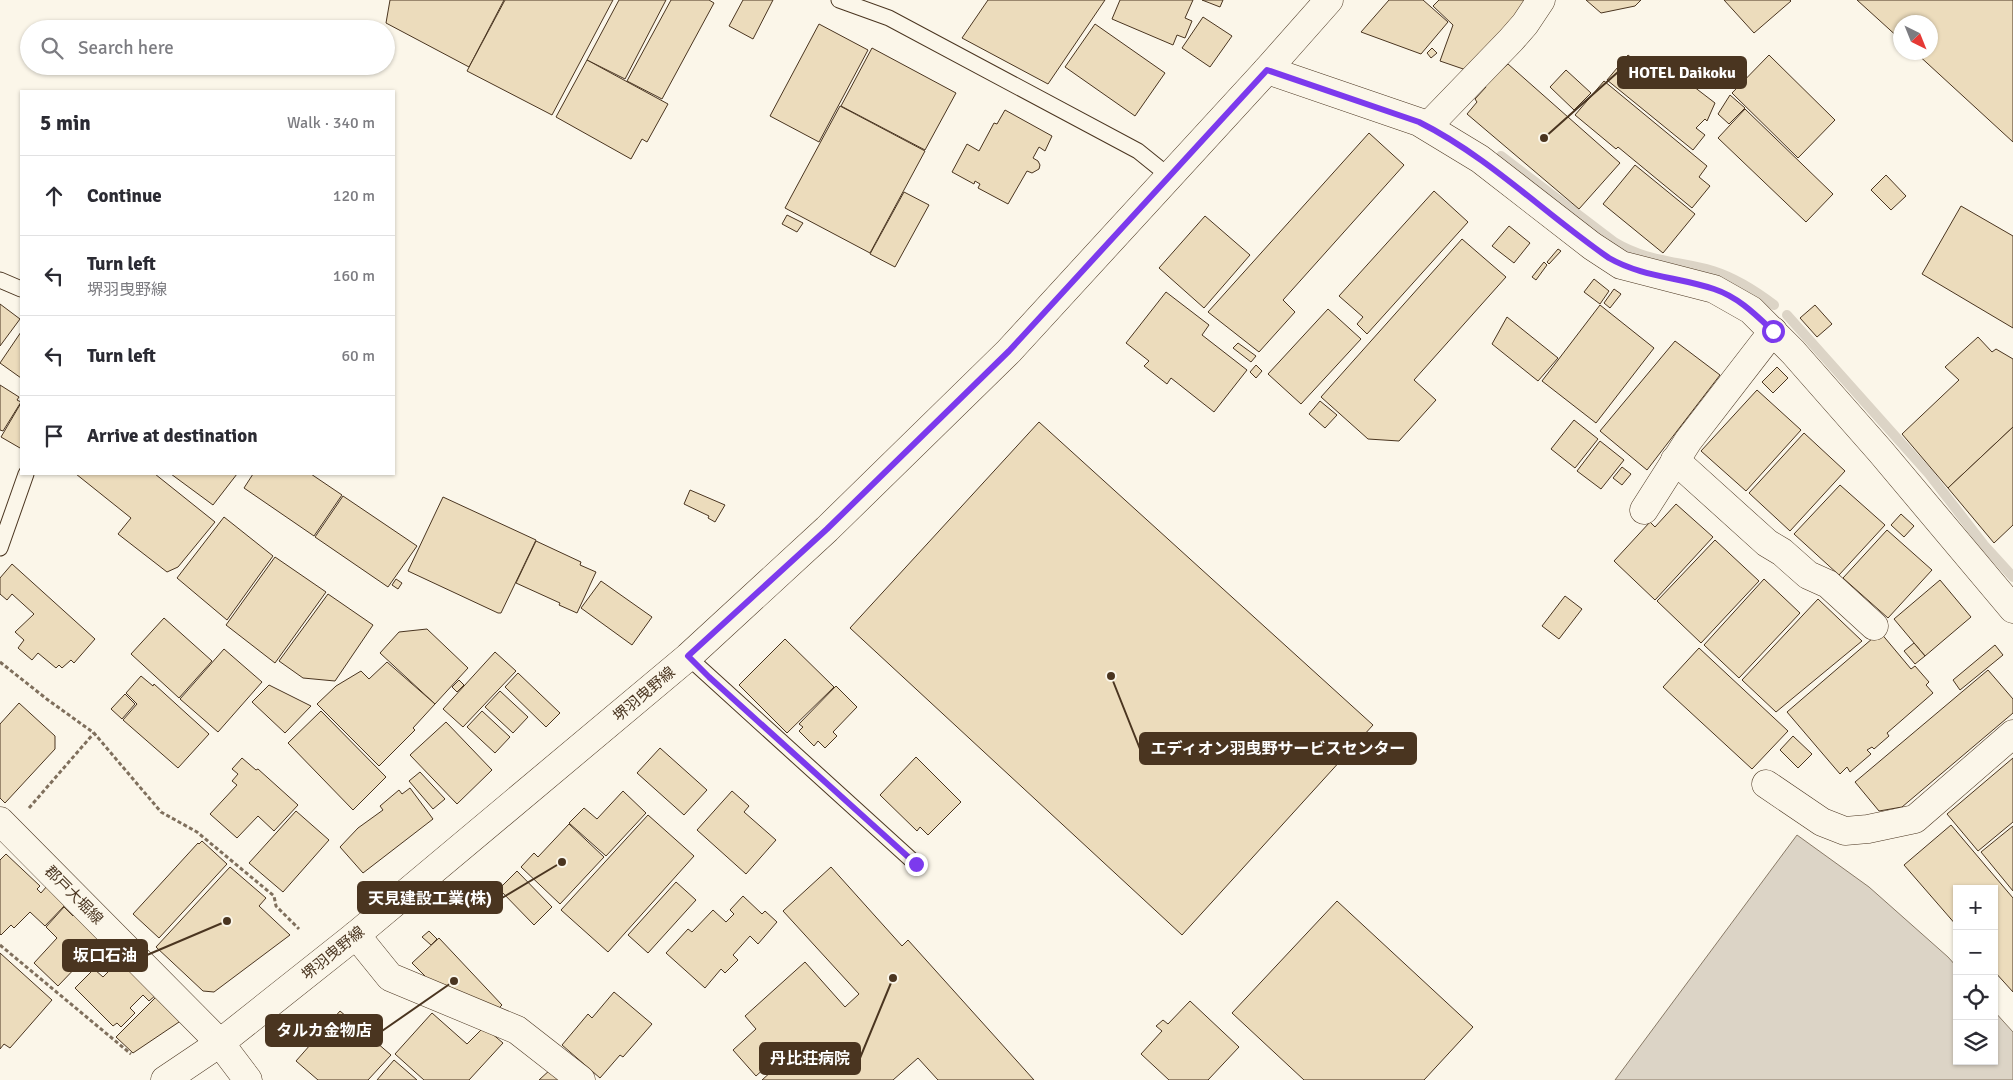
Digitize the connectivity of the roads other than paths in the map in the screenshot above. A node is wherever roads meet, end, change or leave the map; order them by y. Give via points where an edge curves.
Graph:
1 (840, 0) edge
2 (1329, 0) edge
3 (1541, 0) edge
4 (1267, 70) junction
5 (1428, 126) junction
6 (1169, 176) junction
7 (0, 280) edge
8 (20, 289) edge
9 (1773, 331) junction
10 (1675, 460) junction
11 (26, 475) edge
12 (1644, 510) dead end
13 (0, 548) edge
14 (2013, 609) edge
15 (1874, 626) dead end
16 (688, 656) junction
17 (2013, 734) edge
18 (1766, 784) dead end
19 (5, 825) edge
20 (916, 864) dead end
21 (356, 935) junction
22 (220, 1043) junction
23 (165, 1080) edge
24 (248, 1080) edge
25 (581, 1080) edge

1 - 6 lane via 889,18 1138,151
2 - 4 street, 堺羽曳野線
3 - 5 street via 1511,40
4 - 5 street
4 - 6 street, 堺羽曳野線
5 - 9 street via 1480,159 1609,258 1637,271 1725,293 1752,310
6 - 16 street, 堺羽曳野線 via 1009,351 827,529
7 - 8 lane
9 - 10 street
9 - 14 street via 1881,452
10 - 12 street
10 - 15 street via 1767,543 1808,574 1828,584
11 - 13 lane
16 - 20 lane
16 - 21 street, 堺羽曳野線
17 - 18 street via 1915,819 1868,829 1845,831 1822,822
19 - 22 street, 郡戸大堀線
21 - 22 street, 堺羽曳野線
21 - 25 street via 390,977 517,1030
22 - 23 street, 堺羽曳野線
22 - 24 street, 郡戸大堀線

